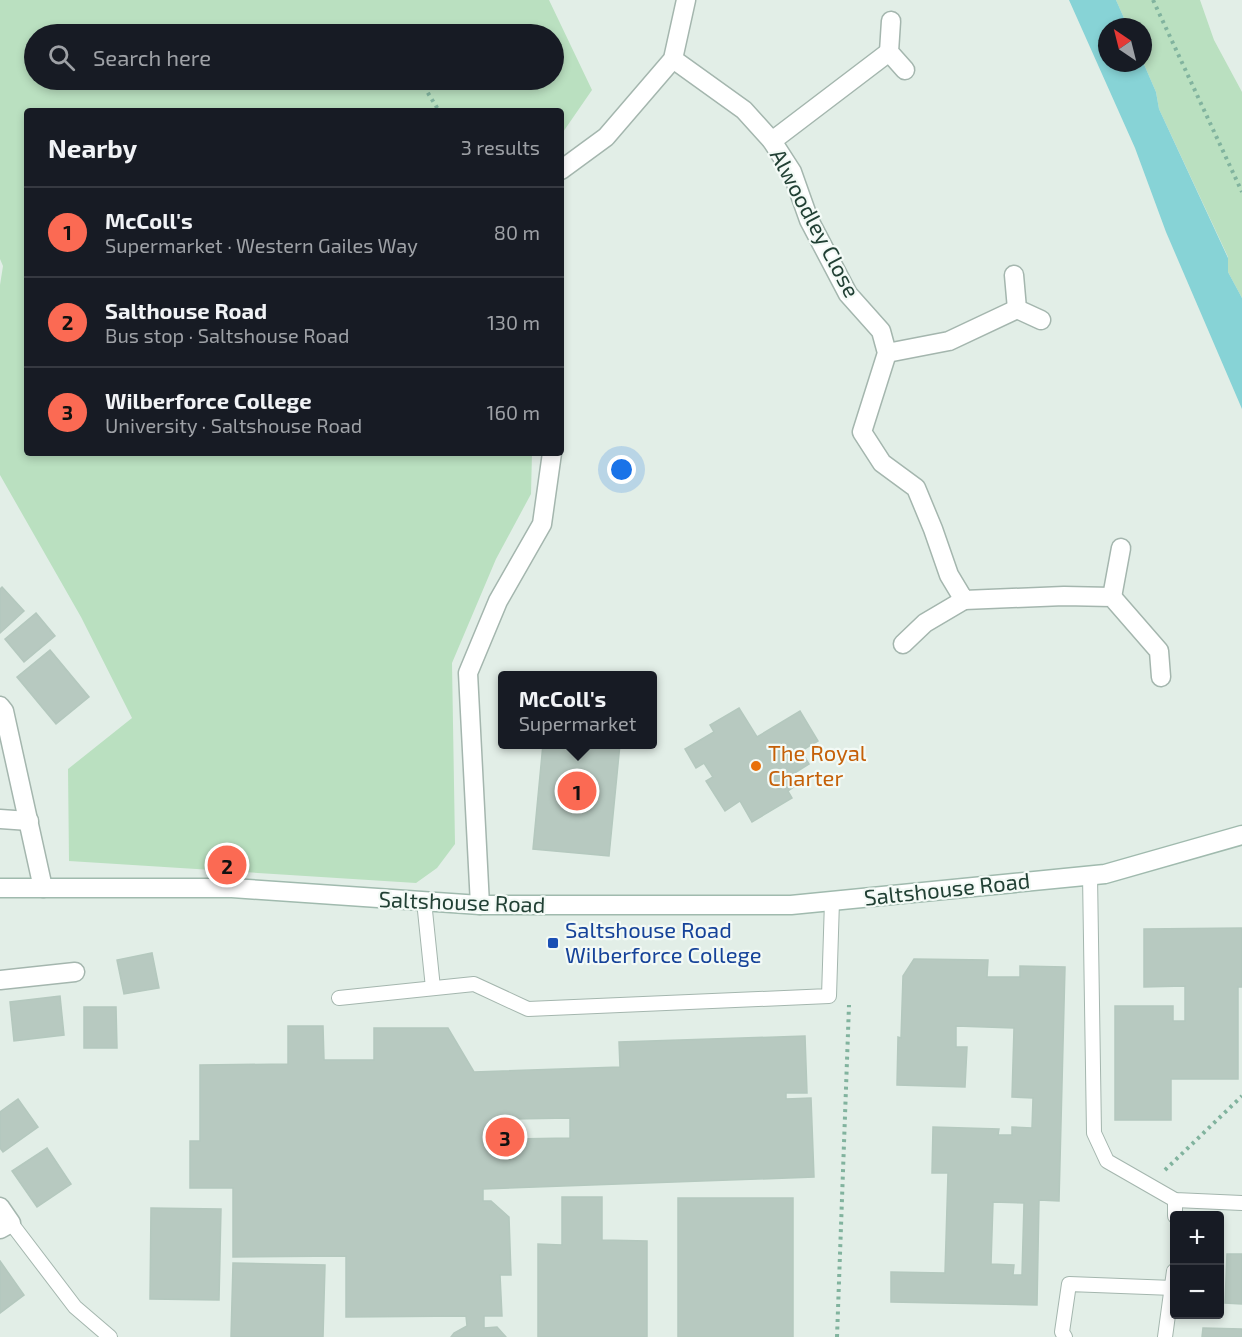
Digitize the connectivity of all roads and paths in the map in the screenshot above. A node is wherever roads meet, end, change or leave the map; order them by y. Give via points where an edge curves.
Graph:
1 (687, 0) edge
2 (1153, 0) edge
3 (891, 21) dead end
4 (889, 52) junction
5 (673, 59) junction
6 (905, 70) dead end
7 (426, 90) edge
8 (437, 108) edge
9 (772, 141) junction
10 (564, 168) edge
11 (1242, 192) edge
12 (1014, 275) dead end
13 (1017, 309) junction
14 (1041, 321) dead end
15 (887, 353) junction
16 (552, 456) edge
17 (1121, 548) dead end
18 (1112, 597) junction
19 (964, 600) junction
20 (903, 644) dead end
21 (1161, 676) dead end
22 (0, 706) edge
23 (0, 819) edge
24 (29, 821) junction
25 (1242, 835) edge
26 (1090, 875) junction
27 (0, 888) edge
28 (44, 888) junction
29 (424, 901) junction
30 (832, 901) junction
31 (480, 905) junction
32 (75, 972) dead end
33 (0, 980) edge
34 (433, 988) junction
35 (829, 996) junction
36 (339, 998) dead end
37 (1242, 1096) edge
38 (1149, 1185) junction
39 (1175, 1200) junction
40 (1242, 1203) edge
41 (0, 1207) edge
42 (1175, 1211) edge
43 (5, 1226) edge
44 (1170, 1288) edge
45 (1170, 1306) edge
46 (95, 1331) edge
47 (110, 1337) edge
48 (837, 1337) edge
49 (1065, 1337) edge
50 (1165, 1337) edge

1 - 5 street
2 - 11 path
3 - 4 street
4 - 6 street
4 - 9 street
5 - 9 street, Alwoodley Close via 744,110
5 - 10 street via 606,137
7 - 8 path
9 - 15 street, Alwoodley Close via 792,172 808,220 848,294 882,332
12 - 13 street
13 - 14 street
13 - 15 street via 949,341
15 - 19 street via 862,432 882,463 916,488 949,575
16 - 31 street via 542,524 498,601 468,673
17 - 18 street
18 - 19 street
18 - 21 street via 1159,651
19 - 20 street via 925,623
22 - 24 street
23 - 24 street
24 - 28 street
25 - 26 street, Saltshouse Road
26 - 30 street, Saltshouse Road
26 - 38 lane via 1094,1133 1107,1161
27 - 28 street, Saltshouse Road
28 - 29 street, Saltshouse Road via 232,888
29 - 31 street, Saltshouse Road
29 - 34 lane
30 - 31 street, Saltshouse Road via 791,905
30 - 35 lane
32 - 33 street
34 - 35 lane via 474,984 528,1009
34 - 36 lane
35 - 48 path via 850,989
37 - 38 path
38 - 39 lane
39 - 40 lane
39 - 42 lane
41 - 43 street
43 - 46 lane
44 - 49 lane via 1069,1284 1062,1332
45 - 50 lane
46 - 47 lane

